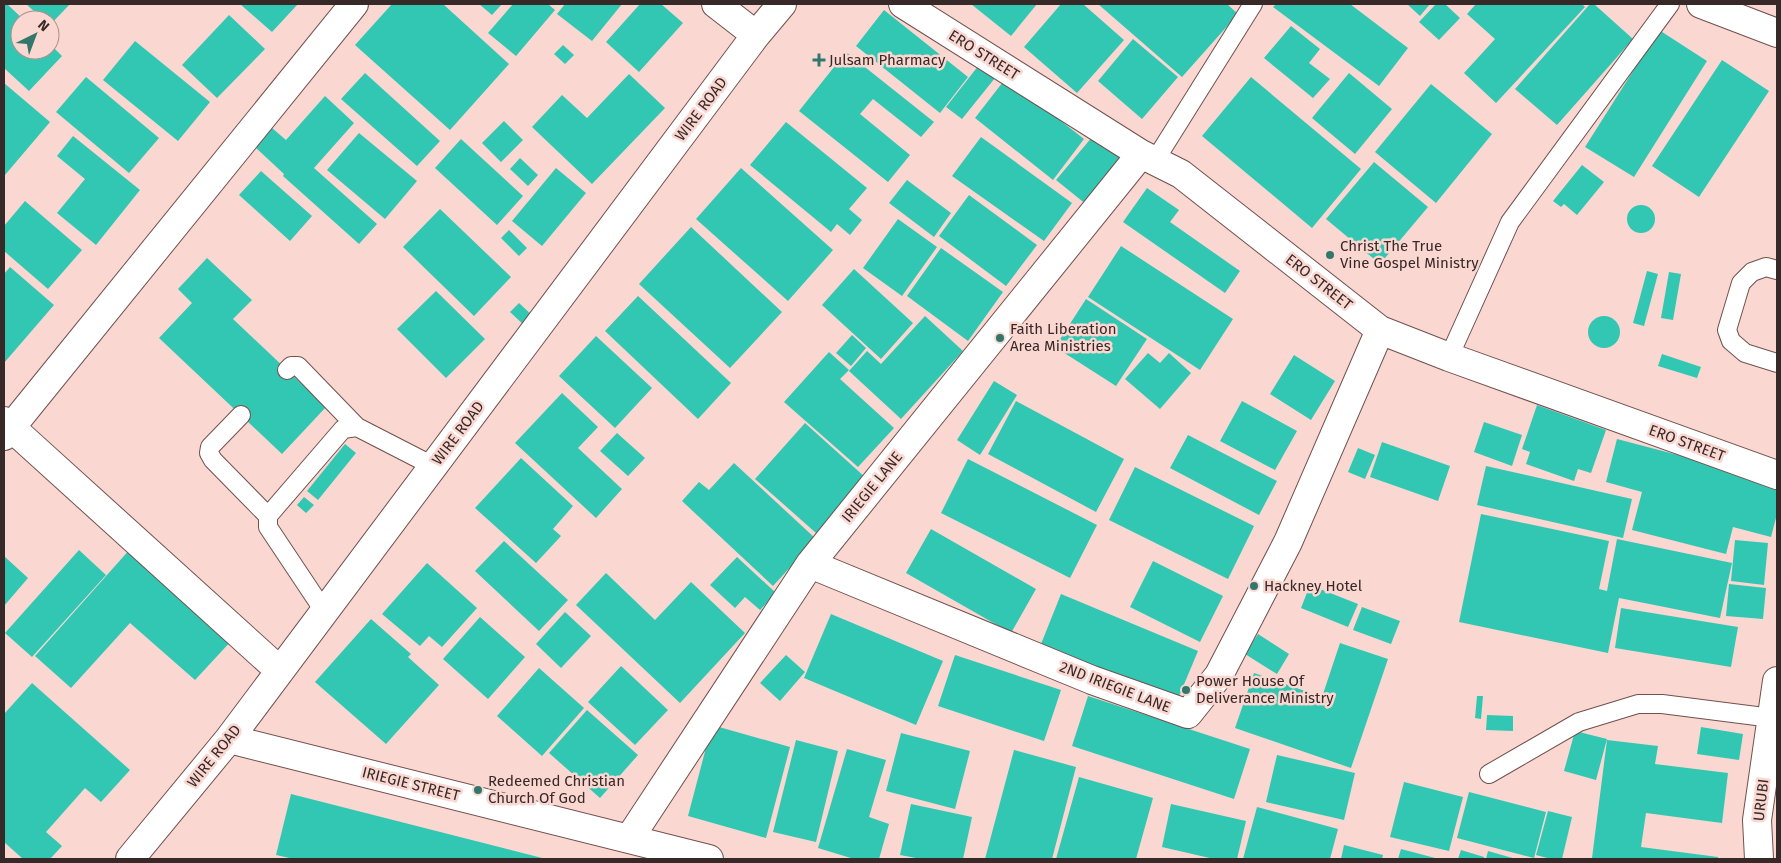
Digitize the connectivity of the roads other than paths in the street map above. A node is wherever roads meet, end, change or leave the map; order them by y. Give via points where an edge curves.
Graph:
1 (354, 4) edge
2 (716, 4) edge
3 (782, 4) edge
4 (903, 4) edge
5 (1254, 4) edge
6 (1670, 4) edge
7 (1701, 4) edge
8 (1777, 33) edge
9 (756, 35) junction
10 (1148, 158) junction
11 (1777, 270) edge
12 (1380, 330) junction
13 (1449, 358) junction
14 (1777, 363) edge
15 (287, 370) dead end
16 (241, 415) dead end
17 (356, 427) junction
18 (6, 429) edge
19 (433, 466) junction
20 (1777, 475) edge
21 (268, 516) junction
22 (810, 564) junction
23 (324, 611) junction
24 (280, 671) junction
25 (1777, 681) edge
26 (1772, 718) junction
27 (229, 738) junction
28 (1490, 774) dead end
29 (629, 839) junction
30 (130, 859) edge
31 (709, 859) edge
32 (1759, 859) edge

1 - 18 main road
2 - 9 main road
3 - 9 main road, WIRE ROAD
4 - 10 main road, ERO STREET
5 - 10 lane
6 - 13 lane via 1510,222
7 - 8 main road
9 - 19 main road, WIRE ROAD
10 - 12 main road, ERO STREET via 1181,174
10 - 22 main road, IRIEGIE LANE
11 - 14 lane via 1766,267 1752,272 1741,283 1727,330 1731,341 1745,353
12 - 13 main road, ERO STREET
12 - 22 main road, 2ND IRIEGIE LANE via 1288,542 1219,675 1188,714 1092,680
13 - 20 main road, ERO STREET
15 - 17 lane via 298,366
16 - 21 lane via 210,447 209,453
17 - 19 lane
17 - 21 lane via 343,429
18 - 24 main road
19 - 23 main road, WIRE ROAD
21 - 23 lane via 268,527
22 - 29 main road, IRIEGIE LANE
23 - 24 main road, WIRE ROAD
24 - 27 main road, WIRE ROAD
25 - 26 main road, URUBI
26 - 28 lane via 1638,704 1579,722
26 - 32 main road, URUBI via 1757,820
27 - 29 main road, IRIEGIE STREET
27 - 30 main road, WIRE ROAD
29 - 31 main road, IRIEGIE STREET

